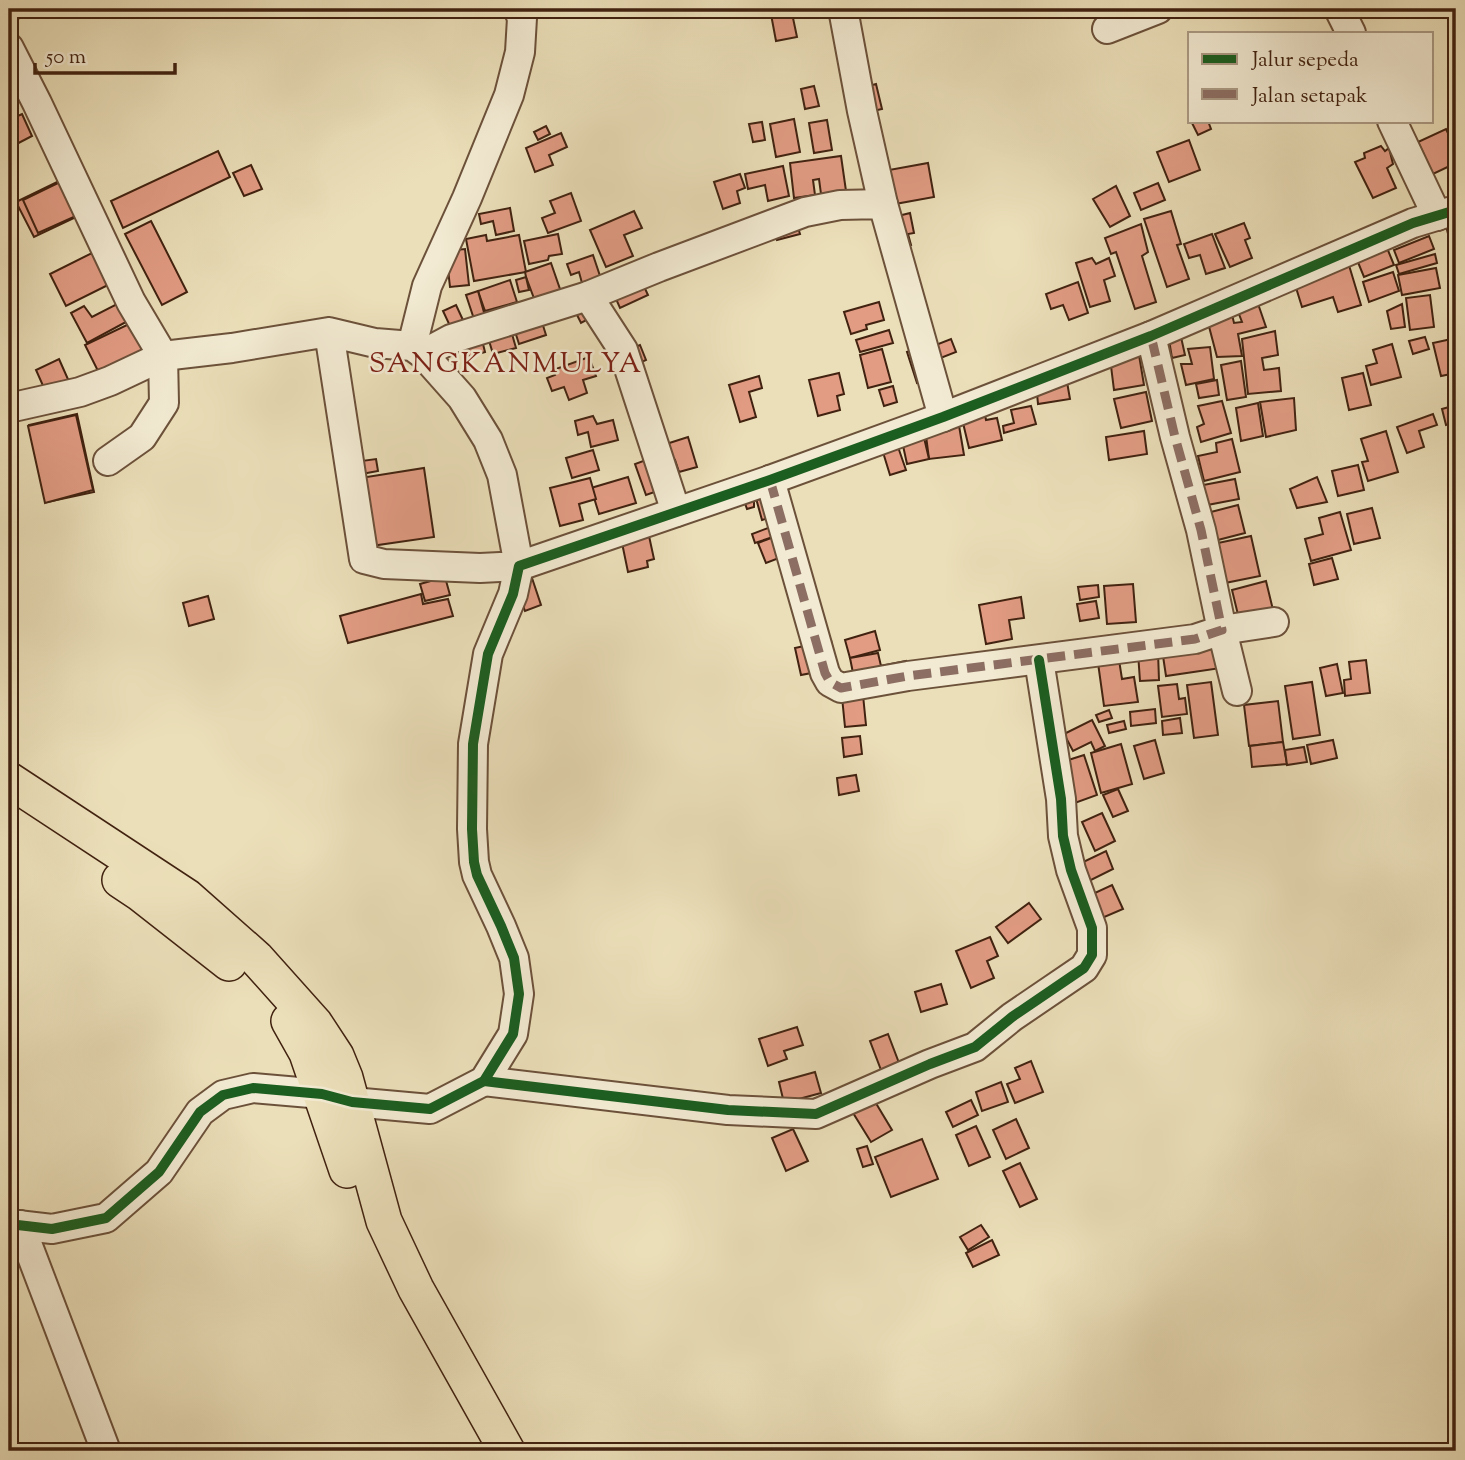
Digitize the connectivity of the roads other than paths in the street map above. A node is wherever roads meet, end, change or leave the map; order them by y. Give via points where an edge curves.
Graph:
1 (518, 9) edge
2 (843, 9) edge
3 (1158, 9) edge
4 (1339, 9) edge
5 (1107, 29) dead end
6 (1350, 32) edge
7 (9, 48) edge
8 (1393, 122) edge
9 (883, 204) junction
10 (1446, 213) edge
11 (588, 296) junction
12 (329, 332) junction
13 (1151, 336) junction
14 (417, 350) junction
15 (163, 356) junction
16 (9, 408) edge
17 (943, 417) junction
18 (108, 461) dead end
19 (770, 480) junction
20 (676, 512) junction
21 (519, 566) junction
22 (1274, 622) dead end
23 (1222, 630) junction
24 (1039, 660) junction
25 (1237, 691) dead end
26 (9, 780) edge
27 (9, 804) edge
28 (484, 1081) junction
29 (337, 1098) junction
30 (14, 1225) edge
31 (106, 1451) edge
32 (480, 1451) edge
33 (507, 1451) edge

1 - 14 street via 522,18 520,52 509,95 427,286
2 - 9 street
3 - 5 street
4 - 6 street
7 - 15 street via 131,302
8 - 10 street
9 - 11 street via 805,212
9 - 17 street
10 - 13 street
11 - 14 street
11 - 20 street via 623,350
12 - 14 street
12 - 15 street
12 - 21 street via 364,559 384,564
13 - 17 street
13 - 23 street
14 - 21 street via 463,398 488,440 502,475
15 - 16 street via 80,392
15 - 18 street via 164,403 142,437
17 - 19 street
19 - 20 street
19 - 24 street via 830,682 841,688
20 - 21 street
21 - 28 street via 513,594 488,654 473,744 474,862 514,958 519,995 513,1034
22 - 23 street
23 - 24 street via 1195,639
23 - 25 street
24 - 28 street via 1063,836 1092,928 1091,955 1084,968 975,1046 816,1114 728,1110
26 - 29 main road via 187,897 256,958 315,1024 336,1056 345,1078
27 - 29 main road via 141,894 268,996
28 - 29 street via 429,1109
29 - 30 street via 253,1087 223,1094 200,1112 159,1172 106,1218 52,1229
29 - 32 main road via 356,1205 400,1303
29 - 33 main road via 384,1221 416,1289
30 - 31 street

